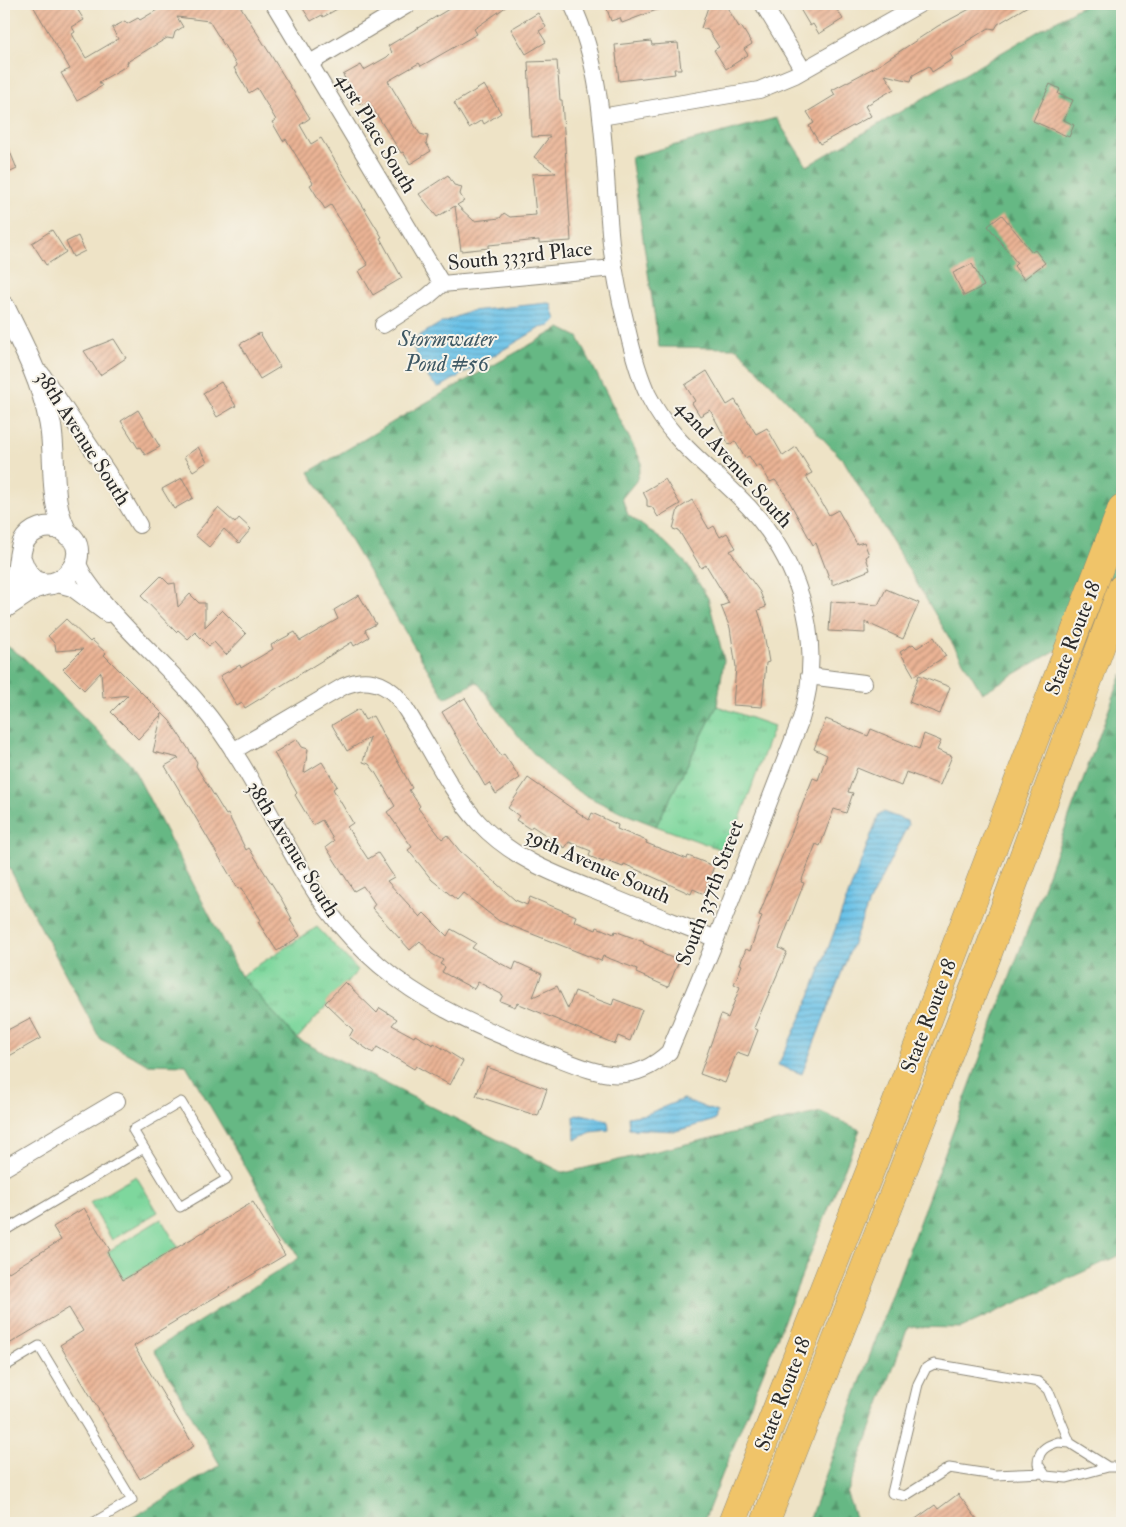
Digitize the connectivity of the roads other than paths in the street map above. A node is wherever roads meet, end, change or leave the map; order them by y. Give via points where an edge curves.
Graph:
1 (274, 4) edge
2 (409, 4) edge
3 (572, 4) edge
4 (763, 4) edge
5 (920, 4) edge
6 (310, 63) junction
7 (803, 70) junction
8 (601, 117) junction
9 (614, 268) junction
10 (442, 284) junction
11 (4, 307) edge
12 (383, 325) dead end
13 (27, 352) junction
14 (54, 470) junction
15 (1122, 508) edge
16 (139, 525) dead end
17 (34, 531) junction
18 (68, 535) junction
19 (77, 559) junction
20 (21, 560) junction
21 (50, 583) junction
22 (1122, 588) edge
23 (4, 596) edge
24 (4, 608) edge
25 (119, 622) junction
26 (809, 676) junction
27 (864, 683) dead end
28 (801, 718) joint
29 (233, 751) junction
30 (716, 939) junction
31 (643, 1070) joint
32 (117, 1101) dead end
33 (144, 1148) junction
34 (4, 1168) edge
35 (4, 1231) edge
36 (4, 1367) edge
37 (1070, 1443) junction
38 (1108, 1467) junction
39 (1122, 1467) edge
40 (1044, 1473) junction
41 (94, 1523) edge
42 (732, 1523) edge
43 (766, 1523) edge

1 - 6 street, 41st Place South
2 - 6 street
3 - 8 street, 42nd Avenue South via 588,44
4 - 7 street
5 - 7 street
6 - 10 street, 41st Place South
7 - 8 street via 747,93
8 - 9 street, 42nd Avenue South
9 - 10 street, South 333rd Place
9 - 26 street, 42nd Avenue South via 642,382 656,408 684,447 753,512 790,565 800,588 806,618
10 - 12 street, South 333rd Place
11 - 13 street, 38th Avenue South
13 - 14 street, 38th Avenue South via 45,399
13 - 16 street, 38th Avenue South
14 - 17 street via 48,500
14 - 18 street, 38th Avenue South via 58,516
15 - 42 highway, State Route 18 via 888,1125
17 - 18 street via 48,527
17 - 20 street via 23,544
18 - 19 street via 74,542
19 - 21 street via 69,575
19 - 25 street, 38th Avenue South via 82,573
20 - 21 street via 27,574 39,582
20 - 23 street via 14,581
21 - 24 street via 34,588
21 - 25 street, 38th Avenue South via 72,588
22 - 43 highway, State Route 18 via 988,953
25 - 29 street, 38th Avenue South via 200,705
26 - 27 street
26 - 28 street, 42nd Avenue South via 809,694
28 - 30 street, South 337th Street
29 - 30 street, 39th Avenue South via 344,686 367,680 378,683 399,700 460,798 506,848 528,862
29 - 31 street, 38th Avenue South via 318,896 378,966 413,992 447,1011 543,1052 600,1073 624,1076
30 - 31 street, South 337th Street via 673,1046 656,1064
32 - 34 street
33 - 33 lane via 133,1130 181,1102 227,1179 180,1207
33 - 35 lane
36 - 41 lane via 39,1346 132,1500
37 - 38 lane
37 - 40 lane via 1058,1442 1042,1450 1038,1464
37 - 40 lane via 1048,1390 1040,1382 934,1364 926,1368 918,1384 892,1493 905,1496 949,1468 995,1474
38 - 39 lane
38 - 40 lane via 1067,1478 1046,1476

